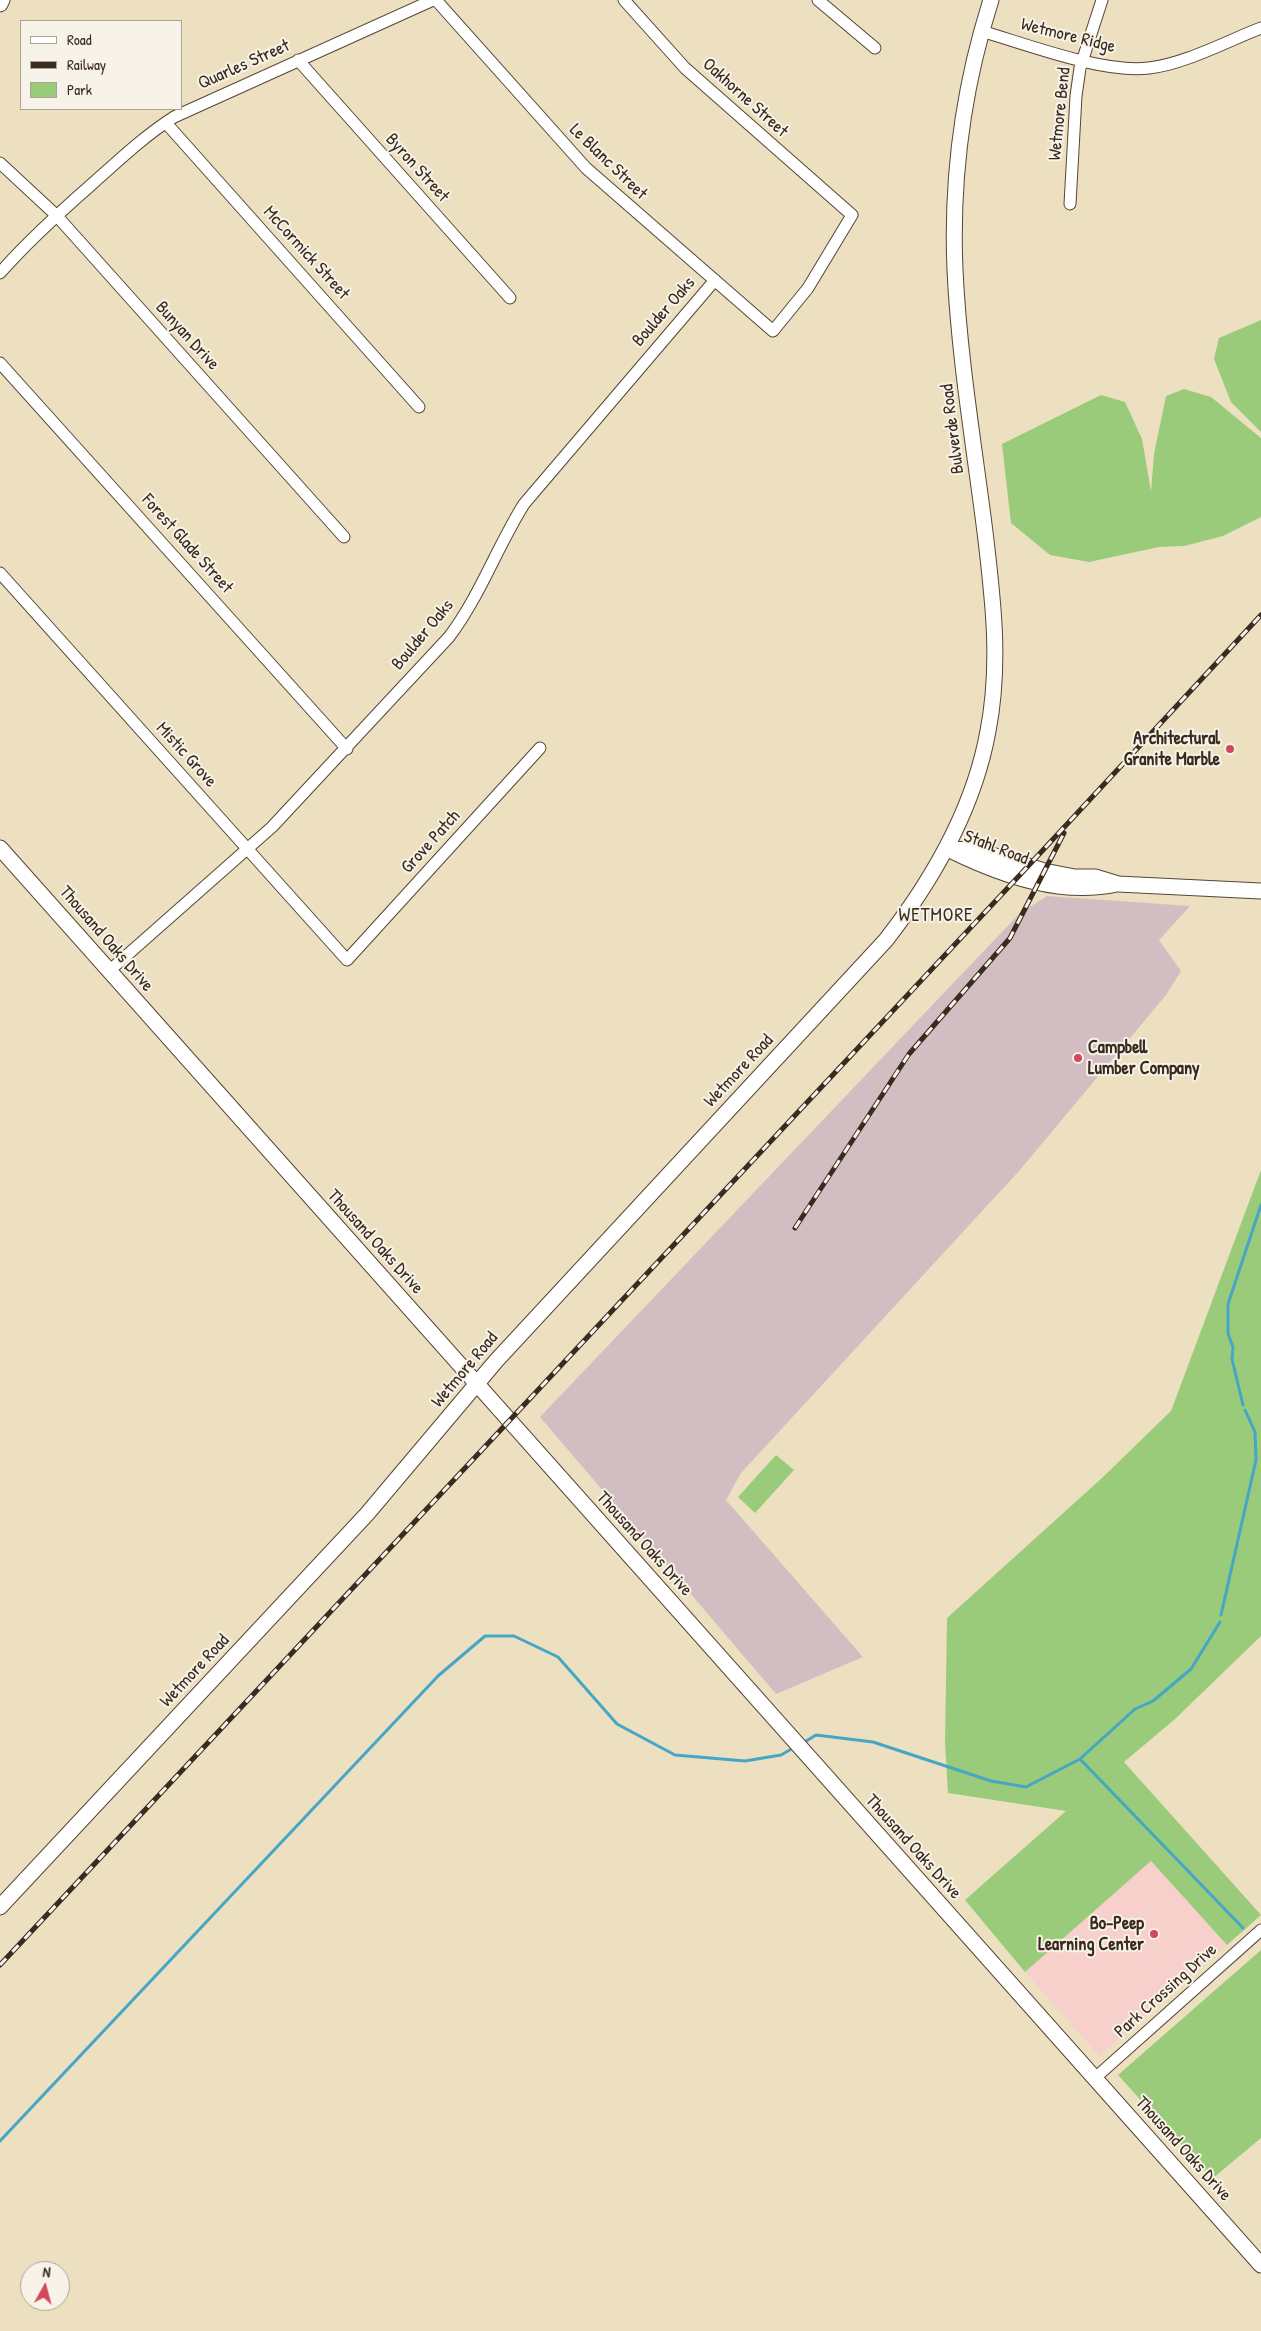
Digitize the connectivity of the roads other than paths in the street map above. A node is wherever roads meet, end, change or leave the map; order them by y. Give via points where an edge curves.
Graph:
1 (2, 0) edge
2 (434, 0) edge
3 (624, 0) edge
4 (818, 0) edge
5 (991, 0) edge
6 (1102, 0) edge
7 (0, 4) edge
8 (1261, 28) edge
9 (981, 31) junction
10 (875, 48) dead end
11 (298, 60) junction
12 (1083, 60) junction
13 (166, 122) junction
14 (0, 163) edge
15 (1070, 204) dead end
16 (56, 216) junction
17 (0, 273) edge
18 (715, 280) junction
19 (510, 298) dead end
20 (772, 331) joint
21 (0, 363) edge
22 (419, 407) dead end
23 (344, 537) dead end
24 (0, 573) edge
25 (540, 748) dead end
26 (347, 749) junction
27 (0, 848) edge
28 (946, 849) junction
29 (247, 850) junction
30 (1261, 891) edge
31 (347, 960) joint
32 (109, 971) junction
33 (476, 1383) junction
34 (0, 1907) edge
35 (1261, 1930) edge
36 (1095, 2078) junction
37 (1261, 2265) edge

1 - 7 main road
2 - 11 street, Quarles Street
2 - 18 street, Le Blanc Street via 586,168
3 - 20 street, Oakhorne Street via 685,68 852,215 808,288
4 - 10 street
5 - 9 main road, Bulverde Road
6 - 12 street, Wetmore Bend
8 - 12 street, Wetmore Ridge via 1150,68 1111,66
9 - 12 street, Wetmore Ridge
9 - 28 main road, Bulverde Road via 959,139 954,192 955,269 996,653 982,760 966,809
11 - 13 street, Quarles Street
11 - 19 street, Byron Street
12 - 15 street, Wetmore Bend via 1076,96
13 - 16 street, Quarles Street via 141,140
13 - 22 street, McCormick Street
14 - 16 street, Bunyan Drive
16 - 17 street, Quarles Street
16 - 23 street, Bunyan Drive
18 - 20 street, Le Blanc Street
18 - 26 street, Boulder Oaks via 547,474 504,536 462,620
21 - 26 street, Forest Glade Street
24 - 29 street, Mistic Grove
25 - 31 street, Grove Patch
26 - 29 street, Boulder Oaks
27 - 32 main road, Thousand Oaks Drive
28 - 30 main road, Stahl Road via 980,865 1039,883 1092,890 1118,884
28 - 33 main road, Wetmore Road via 919,896 886,940
29 - 31 street, Mistic Grove
29 - 32 street, Boulder Oaks
32 - 33 main road, Thousand Oaks Drive
33 - 34 main road, Wetmore Road via 367,1514
33 - 36 main road, Thousand Oaks Drive
35 - 36 street, Park Crossing Drive
36 - 37 main road, Thousand Oaks Drive

